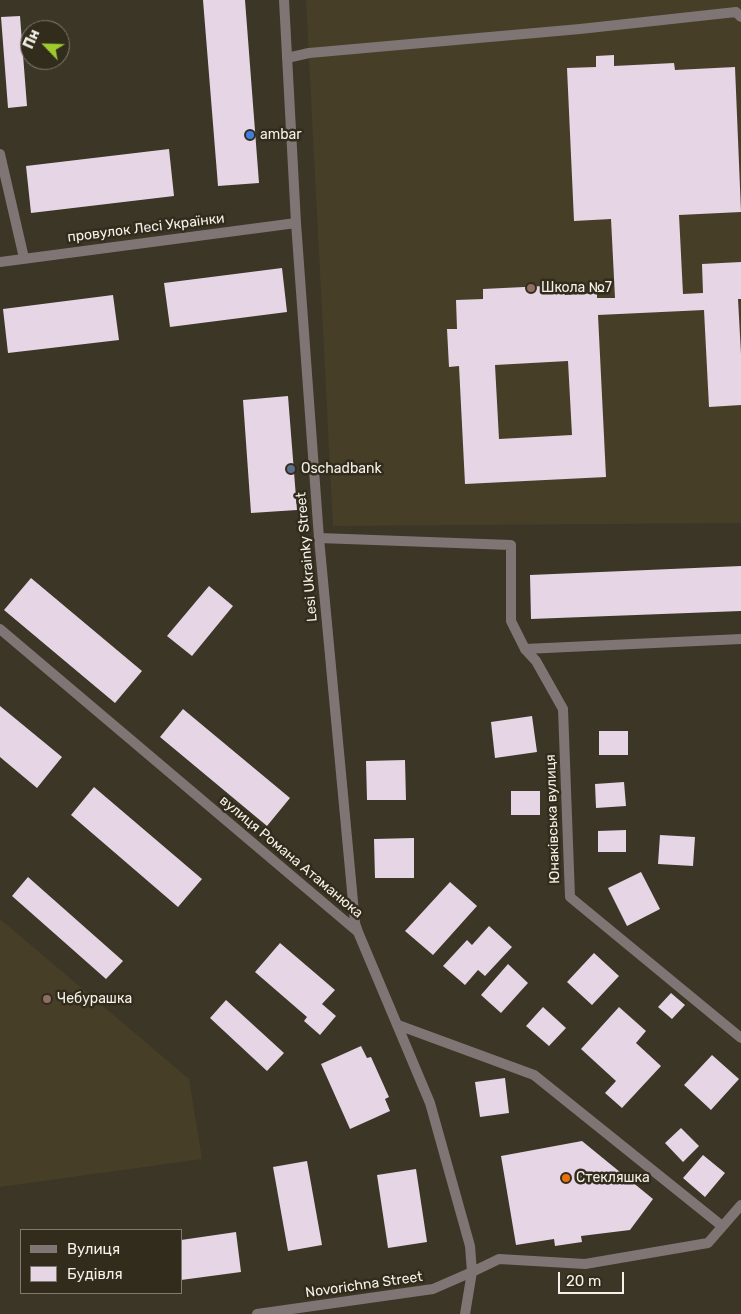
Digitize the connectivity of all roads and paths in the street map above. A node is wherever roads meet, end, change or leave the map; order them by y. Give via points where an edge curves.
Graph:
1 (284, 0) edge
2 (741, 17) edge
3 (287, 58) junction
4 (0, 154) edge
5 (296, 223) junction
6 (24, 258) junction
7 (0, 262) edge
8 (319, 538) junction
9 (0, 629) edge
10 (741, 640) edge
11 (524, 650) junction
12 (358, 932) junction
13 (398, 1025) junction
14 (741, 1038) edge
15 (741, 1205) edge
16 (722, 1226) junction
17 (472, 1272) junction
18 (283, 1312) edge
19 (257, 1314) edge
20 (465, 1314) edge

1 - 3 street, Lesi Ukrainky Street
2 - 3 street via 736,12 580,30 308,53
3 - 5 street, Lesi Ukrainky Street
4 - 6 street
5 - 6 street, провулок Лесі Українки
5 - 8 street, Lesi Ukrainky Street
6 - 7 street, провулок Лесі Українки
8 - 11 street, Юнаківська вулиця via 511,546 511,622
8 - 12 street, Lesi Ukrainky Street
9 - 12 street, вулиця Романа Атаманюка
10 - 11 street
11 - 14 street, Юнаківська вулиця via 536,661 563,709 570,897
12 - 13 street, вулиця Романа Атаманюка
13 - 16 street via 534,1075
13 - 17 street, вулиця Романа Атаманюка via 430,1103 470,1246
15 - 16 street
16 - 17 street via 708,1243 585,1264 499,1259
17 - 18 street, Novorichna Street via 433,1289
17 - 20 street, вулиця Романа Атаманюка
18 - 19 street, Novorichna Street

